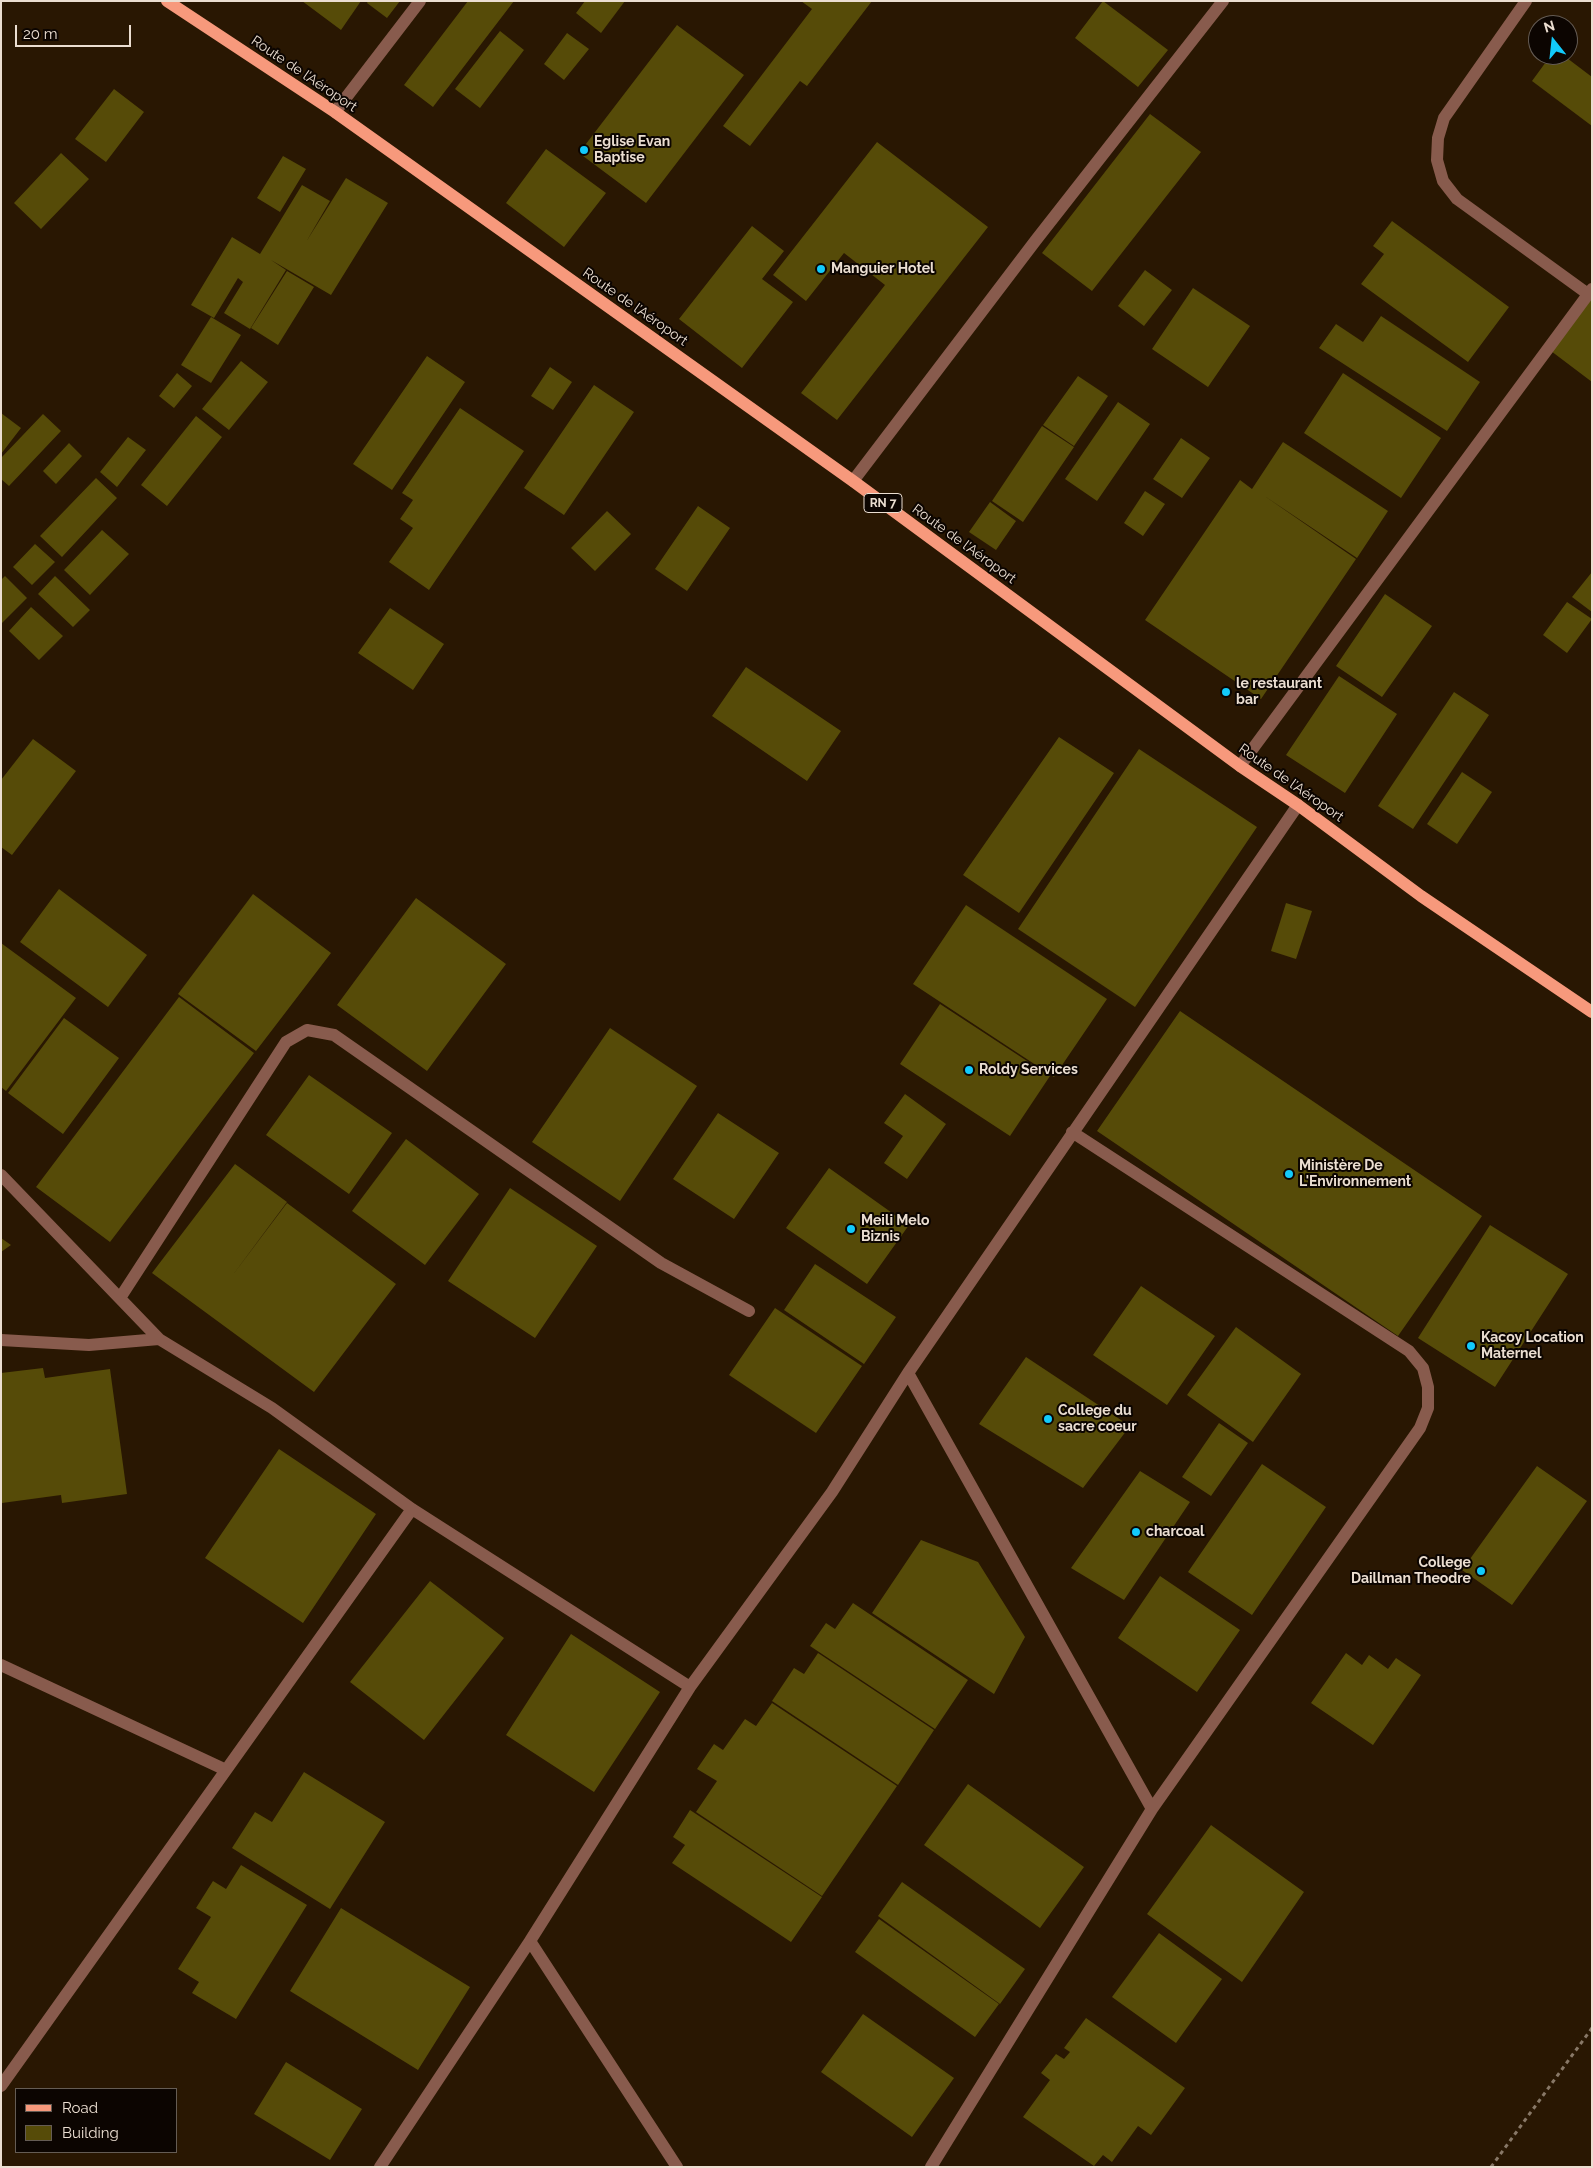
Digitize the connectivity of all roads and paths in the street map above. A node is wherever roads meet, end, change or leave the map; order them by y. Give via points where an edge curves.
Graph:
1 (167, 1) edge
2 (420, 1) edge
3 (1223, 1) edge
4 (1526, 1) edge
5 (335, 112) junction
6 (1590, 291) edge
7 (853, 481) junction
8 (1240, 766) junction
9 (1298, 805) junction
10 (1592, 1012) edge
11 (1072, 1132) junction
12 (1, 1174) edge
13 (120, 1298) junction
14 (749, 1310) dead end
15 (159, 1339) junction
16 (1, 1340) edge
17 (908, 1373) junction
18 (412, 1509) junction
19 (1, 1665) edge
20 (690, 1687) junction
21 (226, 1770) junction
22 (1152, 1809) junction
23 (530, 1941) junction
24 (1592, 2028) edge
25 (1, 2086) edge
26 (380, 2167) edge
27 (677, 2167) edge
28 (931, 2167) edge
29 (1491, 2167) edge

1 - 5 main road, Route de l’Aéroport / RN 7
2 - 5 street
3 - 7 street
4 - 6 street via 1444,118 1438,138 1437,160 1443,181 1457,200
5 - 7 main road, Route de l’Aéroport / RN 7
6 - 8 street
7 - 8 main road, Route de l’Aéroport / RN 7
8 - 9 main road, Route de l’Aéroport / RN 7
9 - 10 main road, Route de l’Aéroport / RN 7 via 1421,896
9 - 11 street
11 - 17 street
11 - 22 street via 1409,1351 1422,1368 1428,1387 1428,1408 1420,1428
12 - 13 street
13 - 14 street via 286,1042 307,1030 334,1035 661,1263
13 - 15 street
15 - 16 street via 89,1345
15 - 18 street via 272,1408
17 - 20 street via 832,1492
17 - 22 street
18 - 20 street
18 - 21 street
19 - 21 street
20 - 23 street
21 - 25 street
22 - 28 street
23 - 26 street
23 - 27 street
24 - 29 path

